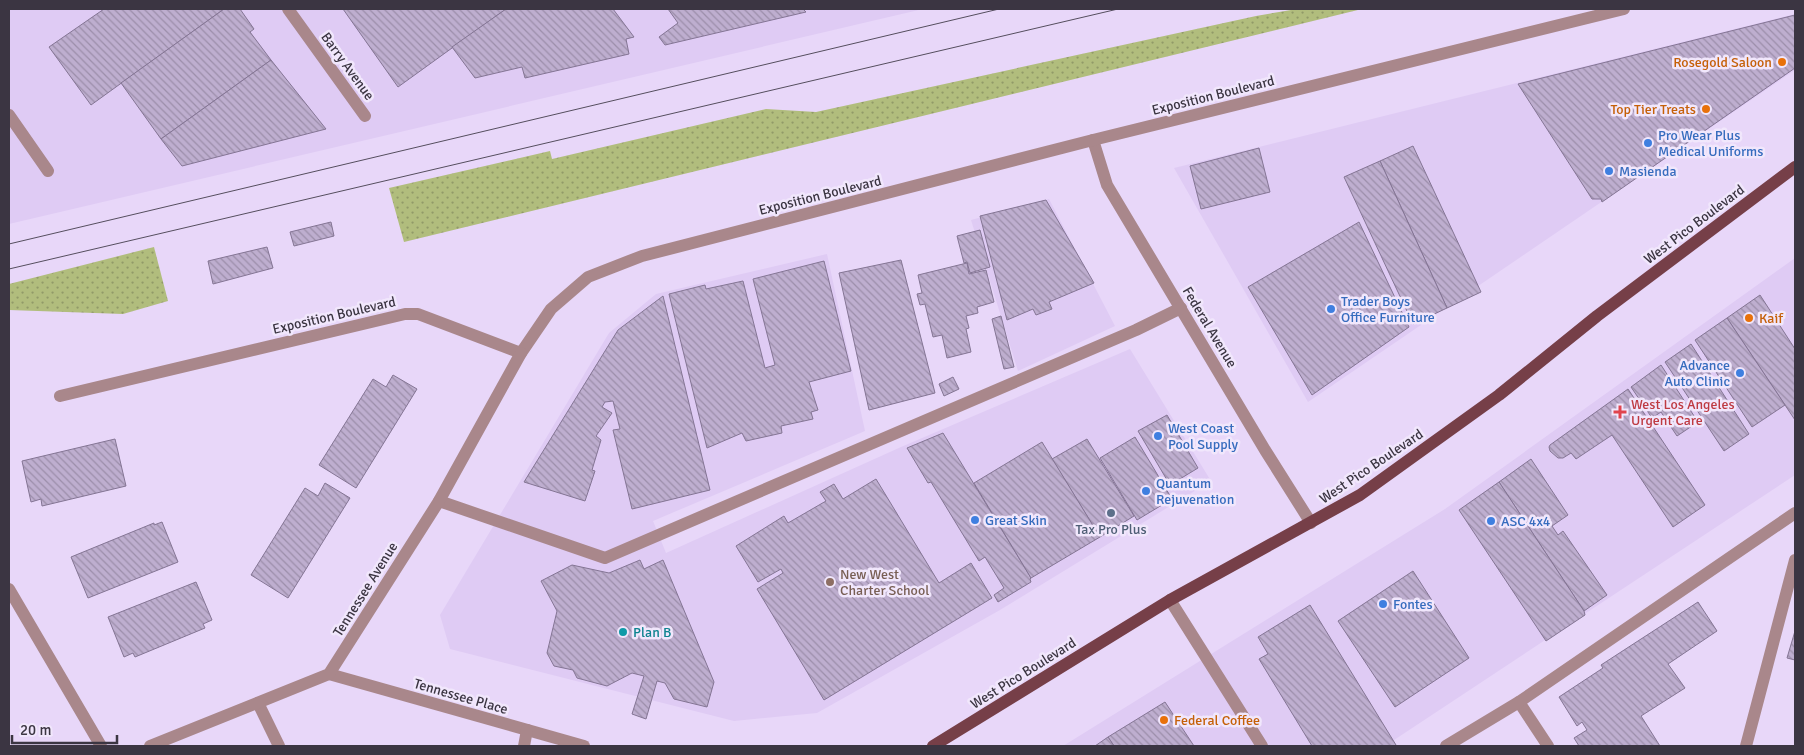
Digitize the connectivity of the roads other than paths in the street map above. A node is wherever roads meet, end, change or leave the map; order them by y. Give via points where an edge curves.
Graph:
1 (288, 9) edge
2 (1624, 9) edge
3 (9, 115) edge
4 (365, 116) dead end
5 (1093, 140) junction
6 (1795, 167) edge
7 (48, 171) dead end
8 (1182, 308) junction
9 (521, 353) junction
10 (60, 396) dead end
11 (439, 500) junction
12 (1795, 513) edge
13 (1311, 523) junction
14 (1795, 560) edge
15 (9, 589) edge
16 (1170, 600) junction
17 (329, 674) junction
18 (1519, 702) junction
19 (258, 703) junction
20 (527, 730) junction
21 (101, 746) edge
22 (150, 746) edge
23 (279, 746) edge
24 (524, 746) edge
25 (584, 746) edge
26 (932, 746) edge
27 (1262, 746) edge
28 (1446, 746) edge
29 (1548, 746) edge
30 (1746, 746) edge

1 - 4 street, Barry Avenue
2 - 5 street, Exposition Boulevard
3 - 7 street
5 - 8 street, Federal Avenue via 1108,185
5 - 9 street, Exposition Boulevard via 642,256 588,277 551,309
6 - 13 main road, West Pico Boulevard via 1597,316 1491,401 1360,495
8 - 11 street via 605,558
8 - 13 street, Federal Avenue
9 - 10 street, Exposition Boulevard via 418,314 405,314
9 - 11 street, Tennessee Avenue
11 - 17 street, Tennessee Avenue
12 - 18 street
13 - 16 main road, West Pico Boulevard
14 - 30 street
15 - 21 street
16 - 26 main road, West Pico Boulevard
16 - 27 street
17 - 19 street
17 - 20 street, Tennessee Place
18 - 28 street
18 - 29 street
19 - 22 street
19 - 23 street
20 - 24 street
20 - 25 street, Tennessee Place

